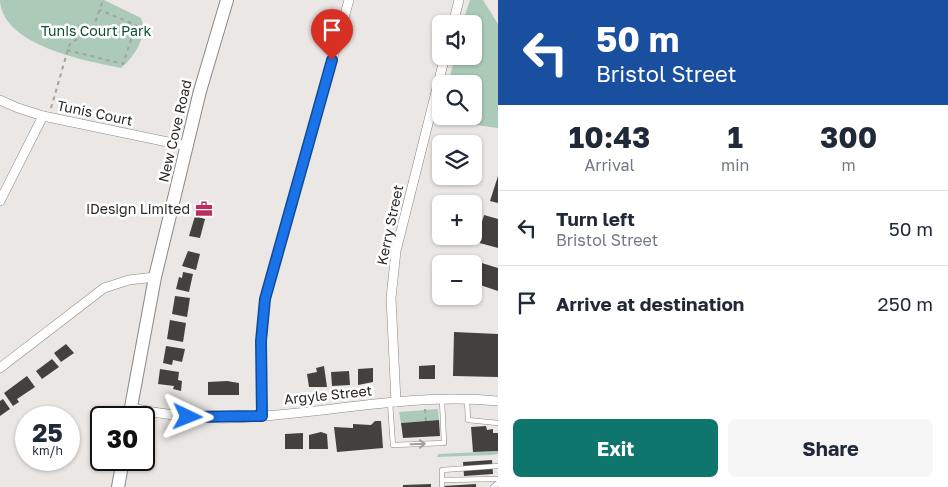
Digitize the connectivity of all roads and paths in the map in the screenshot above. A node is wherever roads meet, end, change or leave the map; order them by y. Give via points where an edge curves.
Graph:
1 (103, 0) edge
2 (227, 0) edge
3 (349, 0) edge
4 (459, 0) edge
5 (100, 10) junction
6 (455, 15) edge
7 (67, 50) junction
8 (443, 65) edge
9 (0, 100) edge
10 (46, 117) junction
11 (187, 146) junction
12 (0, 201) edge
13 (155, 277) junction
14 (0, 368) edge
15 (467, 399) junction
16 (442, 400) junction
17 (498, 401) edge
18 (393, 403) junction
19 (131, 406) edge
20 (425, 409) dead end
21 (155, 415) edge
22 (262, 416) junction
23 (426, 422) dead end
24 (498, 423) edge
25 (498, 466) edge
26 (121, 471) edge
27 (442, 480) junction
28 (498, 481) edge
29 (118, 487) edge
30 (442, 487) edge
31 (493, 487) edge

1 - 5 path
2 - 11 street, New Cove Road
3 - 22 street via 265,299 261,341
4 - 6 street
5 - 7 path via 91,34 71,42
5 - 7 path via 136,25 124,64
7 - 10 path
8 - 18 street, Kerry Street via 396,251 392,316
9 - 10 street, Tunis Court
10 - 11 street, Tunis Court
10 - 12 street
11 - 13 street, New Cove Road
13 - 14 street via 122,281 104,288
13 - 19 street, New Cove Road
15 - 16 street, Argyle Street
15 - 17 street, Argyle Street
15 - 24 lane via 468,420
16 - 18 street, Argyle Street
18 -> 16 lane via 394,445 444,443
18 - 22 street, Argyle Street
20 - 23 path
21 - 22 street, Argyle Street via 200,418
25 - 27 lane via 442,470
26 - 29 street
27 - 28 lane
27 - 30 lane
28 - 31 lane

